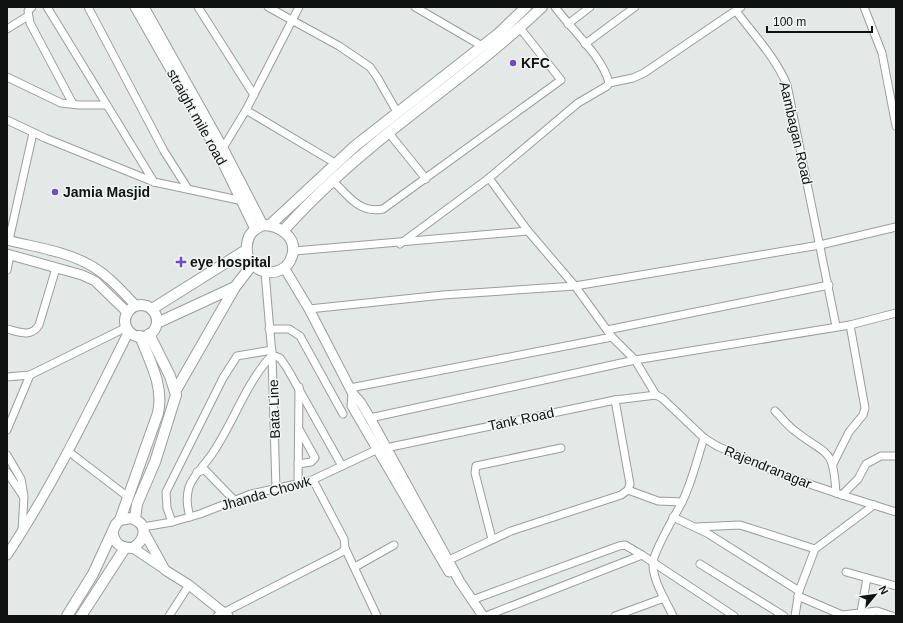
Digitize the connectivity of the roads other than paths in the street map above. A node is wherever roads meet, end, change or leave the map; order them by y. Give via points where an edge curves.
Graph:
1 (32, 7) edge
2 (47, 7) edge
3 (88, 7) edge
4 (135, 7) edge
5 (144, 7) edge
6 (198, 7) edge
7 (268, 7) edge
8 (299, 7) edge
9 (526, 7) edge
10 (542, 7) edge
11 (555, 7) edge
12 (590, 7) edge
13 (634, 7) edge
14 (864, 7) edge
15 (419, 8) edge
16 (738, 9) edge
17 (28, 16) junction
18 (292, 20) junction
19 (568, 24) junction
20 (520, 28) junction
21 (7, 30) edge
22 (585, 44) junction
23 (482, 46) junction
24 (7, 78) edge
25 (609, 83) junction
26 (254, 95) junction
27 (73, 104) junction
28 (106, 105) junction
29 (246, 110) junction
30 (397, 112) junction
31 (7, 120) edge
32 (896, 126) edge
33 (388, 132) junction
34 (33, 133) junction
35 (223, 148) junction
36 (335, 164) junction
37 (489, 178) junction
38 (426, 179) junction
39 (332, 180) junction
40 (154, 182) junction
41 (188, 189) junction
42 (242, 201) junction
43 (263, 226) junction
44 (896, 227) edge
45 (283, 231) junction
46 (528, 231) junction
47 (8, 240) edge
48 (400, 244) junction
49 (820, 245) junction
50 (246, 250) junction
51 (294, 251) junction
52 (9, 255) edge
53 (252, 265) junction
54 (56, 268) junction
55 (285, 269) junction
56 (7, 270) edge
57 (265, 272) junction
58 (829, 285) junction
59 (576, 286) junction
60 (235, 287) junction
61 (309, 308) junction
62 (152, 309) junction
63 (132, 310) junction
64 (896, 313) edge
65 (157, 323) junction
66 (850, 325) junction
67 (836, 326) junction
68 (7, 329) edge
69 (128, 329) junction
70 (269, 329) junction
71 (607, 330) junction
72 (145, 335) junction
73 (612, 337) junction
74 (272, 352) junction
75 (635, 360) junction
76 (30, 375) junction
77 (7, 377) edge
78 (299, 388) junction
79 (176, 390) junction
80 (352, 391) junction
81 (656, 395) junction
82 (615, 400) junction
83 (775, 411) dead end
84 (343, 414) dead end
85 (370, 418) junction
86 (298, 427) junction
87 (7, 430) edge
88 (704, 438) junction
89 (386, 448) junction
90 (561, 448) dead end
91 (376, 450) junction
92 (68, 451) junction
93 (7, 455) edge
94 (896, 456) edge
95 (298, 464) junction
96 (832, 464) junction
97 (342, 466) junction
98 (7, 472) edge
99 (197, 472) junction
100 (313, 480) junction
101 (298, 485) junction
102 (276, 489) junction
103 (628, 490) junction
104 (839, 494) junction
105 (24, 496) junction
106 (128, 497) junction
107 (234, 500) junction
108 (682, 502) junction
109 (874, 506) junction
110 (896, 512) edge
111 (190, 517) junction
112 (673, 517) junction
113 (135, 519) junction
114 (120, 520) junction
115 (172, 522) junction
116 (696, 527) junction
117 (143, 530) junction
118 (22, 532) junction
119 (113, 534) junction
120 (492, 540) junction
121 (394, 545) dead end
122 (129, 548) junction
123 (345, 548) junction
124 (814, 549) junction
125 (7, 554) edge
126 (642, 555) junction
127 (449, 560) junction
128 (653, 561) junction
129 (700, 564) dead end
130 (355, 567) junction
131 (165, 570) junction
132 (846, 572) dead end
133 (867, 578) junction
134 (460, 582) junction
135 (189, 585) junction
136 (896, 586) edge
137 (799, 594) junction
138 (664, 598) junction
139 (472, 600) junction
140 (861, 612) junction
141 (223, 615) edge
142 (849, 615) edge
143 (67, 616) edge
144 (81, 616) edge
145 (169, 616) edge
146 (377, 616) edge
147 (484, 616) edge
148 (615, 616) edge
149 (674, 616) edge
150 (734, 616) edge
151 (784, 616) edge
152 (795, 616) edge
153 (892, 616) edge

1 - 17 street via 28,11
2 - 28 street
3 - 41 street via 164,151
4 - 42 street, straight mile road via 217,151
5 - 35 street, straight mile road
6 - 26 street
7 - 18 street
8 - 18 street
9 - 23 main road
10 - 20 main road
11 - 19 street
12 - 19 street
13 - 22 street
14 - 32 street via 882,52
15 - 23 street
16 - 25 street, Aambagan Road via 644,73
16 - 49 street, Aambagan Road via 773,59 787,86
17 - 21 street
17 - 27 street
18 - 26 street
18 - 30 street via 370,67
19 - 22 street
20 - 33 main road
20 - 38 street via 561,80
22 - 25 street via 604,70
23 - 30 main road
24 - 27 street via 62,103
25 - 37 street via 578,103
26 - 29 street
27 - 28 street
28 - 40 street
29 - 35 street
29 - 36 street
30 - 36 main road
31 - 34 street
33 - 38 street
33 - 39 main road
34 - 40 street
34 - 47 street
35 - 43 street, straight mile road
36 - 43 main road
37 - 46 street
37 - 48 street
38 - 39 street via 391,205 374,211 362,208
39 - 45 main road
40 - 41 street
41 - 42 street
42 - 43 street, straight mile road
43 - 45 main road
43 - 50 main road via 248,236
44 - 49 street
45 - 51 main road via 291,240
46 - 48 street
46 - 59 street
47 - 63 street via 68,256 89,265 114,283
48 - 51 street
49 - 58 street, Aambagan Road
49 - 59 street
50 - 53 main road
50 - 62 main road
51 - 55 main road
52 - 54 street
52 - 56 street
53 - 57 main road
53 - 60 main road
54 - 63 street via 95,281
54 - 68 street via 36,330 28,333
55 - 57 main road
55 - 61 street
57 - 70 street, Bata Line
58 - 67 street, Aambagan Road
58 - 71 street
59 - 61 street
59 - 71 street
60 - 65 main road
60 - 79 main road
61 - 80 street
62 - 63 main road via 145,306
62 - 65 main road
63 - 69 main road via 125,322
64 - 66 street
65 - 72 main road
66 - 67 street
66 - 96 street via 865,408
67 - 75 street
69 - 72 main road
69 - 76 street
69 - 92 street
70 - 74 street, Bata Line
70 - 84 street via 289,329 300,336
71 - 73 street
72 - 79 main road
72 - 106 main road via 159,385 160,401
73 - 75 street
73 - 80 street
74 - 78 street via 284,362
74 - 99 street via 251,381 212,454
74 - 102 street, Bata Line
74 - 115 street via 237,356 223,378 166,492 167,508
75 - 81 street
75 - 85 street
76 - 77 street
76 - 87 street
78 - 86 street
78 - 97 street
79 - 113 main road via 176,400 155,462 137,504
80 - 85 street
80 - 91 street via 352,406
81 - 82 street, Tank Road
81 - 88 street, Rajendranagar
82 - 89 street, Tank Road
82 - 103 street via 630,484
83 - 96 street via 794,431 823,449 829,455
85 - 89 street
86 - 95 street
86 - 95 street via 315,458 311,462
88 - 104 street, Rajendranagar via 780,474
88 - 108 street
89 - 91 street, Jhanda Chowk
89 - 127 street
90 - 120 street via 476,466 475,473
91 - 97 street, Jhanda Chowk
91 - 134 street via 450,574
92 - 106 street
92 - 118 street
93 - 105 street via 21,479
94 - 104 street via 881,456 866,464 858,479
95 - 101 street
96 - 104 street
97 - 100 street, Jhanda Chowk
98 - 105 street
99 - 107 street via 205,470
99 - 111 street via 187,495
100 - 101 street, Jhanda Chowk
100 - 123 street via 344,539
101 - 102 street, Jhanda Chowk
102 - 107 street, Jhanda Chowk
103 - 108 street via 658,501
103 - 120 street via 621,495 533,523
104 - 109 street, Rajendranagar
105 - 118 street
106 - 114 main road
107 - 111 street, Jhanda Chowk
108 - 112 street
109 - 110 street, Rajendranagar
109 - 124 street
111 - 115 street, Jhanda Chowk
112 - 116 street
112 - 128 street
113 - 114 main road
113 - 117 main road
114 - 119 main road
115 - 117 street, Jhanda Chowk
116 - 124 street via 740,525
116 - 137 street
117 - 122 main road via 141,542
117 - 131 street
118 - 125 street
119 - 122 main road via 116,542
119 - 143 main road via 93,574
120 - 127 street
121 - 130 street
122 - 131 street
122 - 144 main road
123 - 130 street
123 - 141 street via 342,552
124 - 137 street
126 - 128 street
126 - 139 street via 625,545 619,546
126 - 147 street
127 - 134 street
128 - 138 street
128 - 150 street
129 - 151 street
130 - 146 street
131 - 135 street
132 - 133 street
133 - 136 street
133 - 140 street
134 - 139 street
135 - 141 street
135 - 145 street
137 - 142 street via 842,615
137 - 152 street
138 - 148 street
138 - 149 street
139 - 147 street
140 - 142 street
140 - 153 street via 877,611

